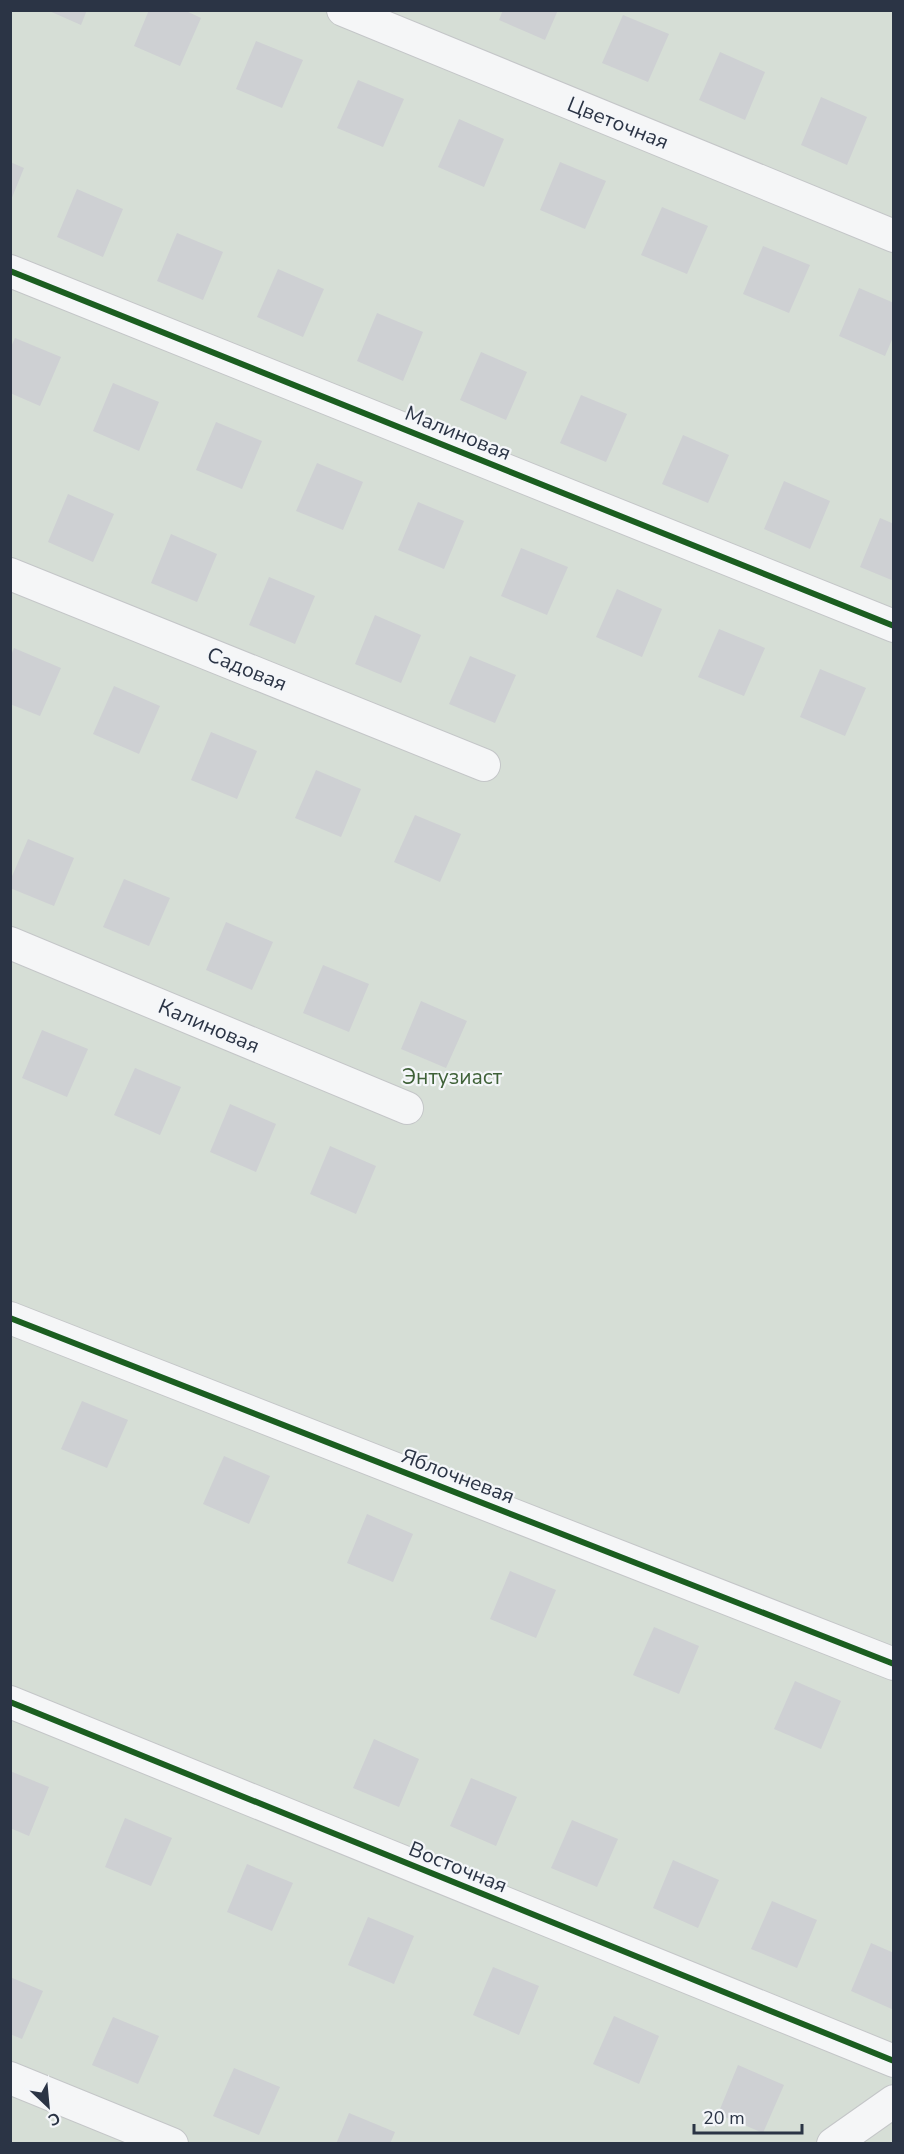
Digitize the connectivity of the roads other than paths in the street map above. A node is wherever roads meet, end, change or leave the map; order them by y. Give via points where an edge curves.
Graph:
1 (343, 10) edge
2 (894, 236) edge
3 (10, 271) edge
4 (10, 574) edge
5 (894, 626) edge
6 (484, 765) dead end
7 (10, 943) edge
8 (407, 1108) dead end
9 (10, 1318) edge
10 (894, 1664) edge
11 (10, 1702) edge
12 (894, 2061) edge
13 (10, 2078) edge
14 (894, 2101) edge
15 (172, 2144) edge
16 (833, 2144) edge

1 - 2 street, Цветочная
3 - 5 street, Малиновая
4 - 6 street, Садовая
7 - 8 street, Калиновая
9 - 10 street, Яблочневая
11 - 12 street, Восточная
13 - 15 street
14 - 16 street

